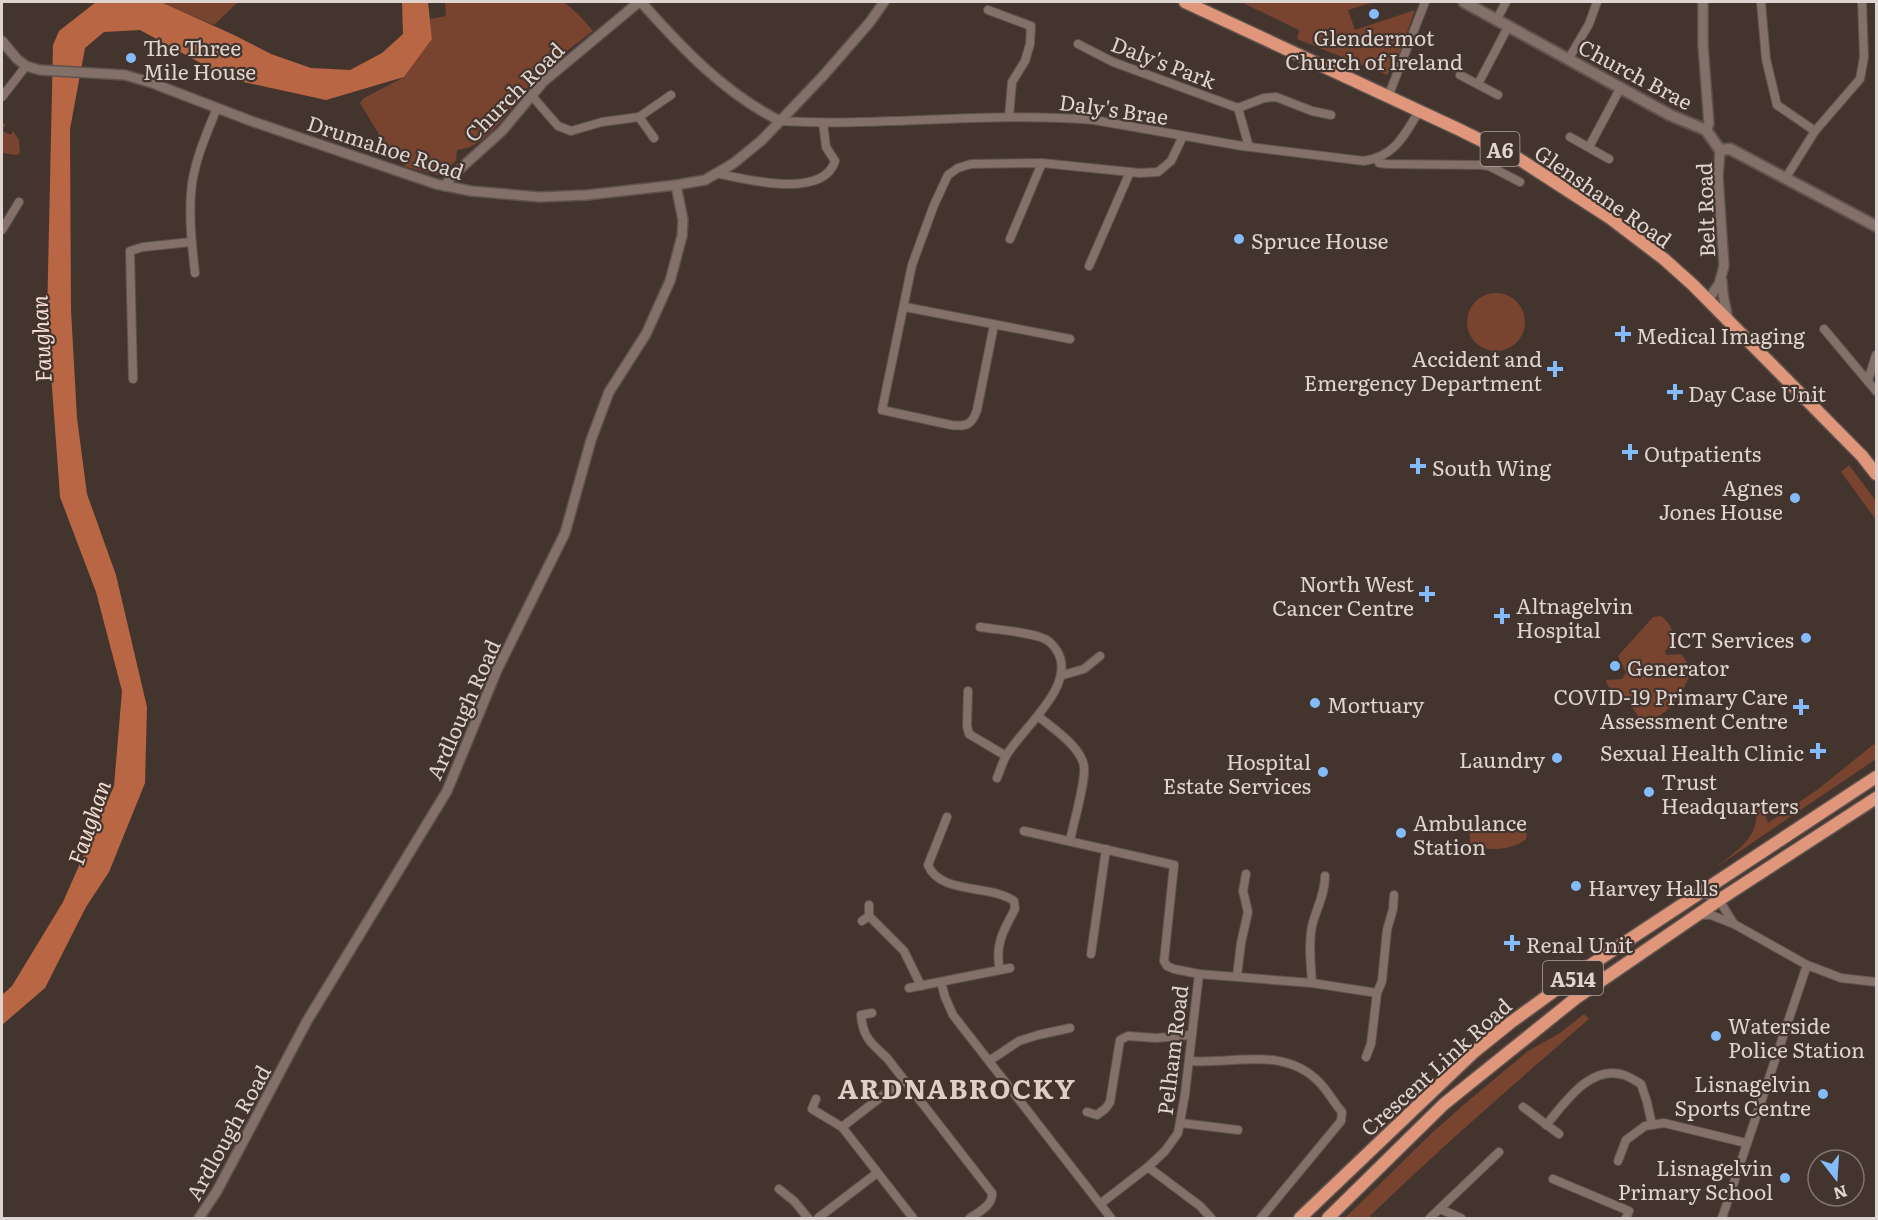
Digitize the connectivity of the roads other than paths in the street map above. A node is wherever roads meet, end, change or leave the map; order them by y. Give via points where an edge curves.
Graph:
1 (640, 2) edge
2 (884, 2) edge
3 (1185, 2) edge
4 (1425, 2) edge
5 (1464, 2) edge
6 (1506, 2) edge
7 (1597, 2) edge
8 (1703, 2) edge
9 (1761, 2) edge
10 (1862, 2) edge
11 (988, 10) dead end
12 (1497, 19) junction
13 (1508, 27) junction
14 (2, 41) edge
15 (1078, 44) dead end
16 (1568, 60) junction
17 (26, 66) junction
18 (1460, 75) dead end
19 (1478, 84) junction
20 (1622, 87) junction
21 (671, 95) dead end
22 (1498, 95) dead end
23 (532, 96) junction
24 (1388, 96) junction
25 (2, 97) edge
26 (217, 108) junction
27 (1238, 108) junction
28 (1419, 111) junction
29 (1331, 115) dead end
30 (639, 117) junction
31 (1009, 117) junction
32 (780, 121) junction
33 (823, 123) junction
34 (1707, 130) junction
35 (1815, 131) junction
36 (1182, 136) junction
37 (1570, 137) dead end
38 (654, 138) dead end
39 (1249, 147) junction
40 (1589, 147) junction
41 (1720, 150) junction
42 (1377, 159) junction
43 (1609, 159) dead end
44 (1042, 163) junction
45 (1130, 172) junction
46 (716, 173) junction
47 (1785, 179) junction
48 (1520, 182) dead end
49 (676, 185) junction
50 (445, 186) junction
51 (19, 202) dead end
52 (1876, 226) edge
53 (2, 230) edge
54 (1010, 239) dead end
55 (191, 242) junction
56 (1089, 266) dead end
57 (195, 273) dead end
58 (1722, 276) junction
59 (1708, 300) junction
60 (905, 307) junction
61 (1728, 320) junction
62 (994, 325) junction
63 (1824, 328) dead end
64 (1070, 339) dead end
65 (1876, 355) edge
66 (133, 379) dead end
67 (1868, 381) junction
68 (1876, 392) edge
69 (1876, 474) edge
70 (980, 627) dead end
71 (1100, 656) dead end
72 (1063, 675) junction
73 (968, 691) dead end
74 (1038, 716) junction
75 (1006, 756) junction
76 (1876, 777) edge
77 (997, 778) dead end
78 (1876, 798) edge
79 (946, 817) dead end
80 (1024, 831) dead end
81 (1070, 841) junction
82 (1106, 849) junction
83 (1246, 874) dead end
84 (1325, 876) dead end
85 (1700, 892) junction
86 (1394, 895) dead end
87 (1719, 900) junction
88 (869, 904) dead end
89 (1698, 915) junction
90 (869, 916) junction
91 (862, 921) dead end
92 (1734, 924) junction
93 (1091, 954) dead end
94 (1807, 965) junction
95 (1010, 968) dead end
96 (1000, 970) junction
97 (1199, 974) junction
98 (1236, 976) junction
99 (941, 982) junction
100 (1876, 982) edge
101 (1312, 984) junction
102 (921, 986) junction
103 (909, 988) dead end
104 (1377, 993) junction
105 (872, 1013) dead end
106 (1070, 1029) dead end
107 (1060, 1031) junction
108 (1192, 1035) junction
109 (1062, 1041) dead end
110 (1366, 1057) dead end
111 (989, 1061) junction
112 (1189, 1061) junction
113 (903, 1080) junction
114 (816, 1099) dead end
115 (1523, 1107) dead end
116 (1087, 1112) dead end
117 (1181, 1123) junction
118 (1546, 1125) junction
119 (1652, 1125) junction
120 (842, 1127) junction
121 (1238, 1130) dead end
122 (1559, 1134) dead end
123 (1746, 1143) junction
124 (1499, 1152) dead end
125 (1618, 1161) dead end
126 (1148, 1167) junction
127 (877, 1173) junction
128 (1552, 1179) dead end
129 (779, 1189) dead end
130 (1100, 1204) junction
131 (1440, 1209) junction
132 (200, 1218) edge
133 (808, 1218) edge
134 (818, 1218) edge
135 (913, 1218) edge
136 (970, 1218) edge
137 (1111, 1218) edge
138 (1211, 1218) edge
139 (1262, 1218) edge
140 (1300, 1218) edge
141 (1328, 1218) edge
142 (1431, 1218) edge
143 (1461, 1218) edge
144 (1626, 1218) edge
145 (1722, 1218) edge

1 - 23 street, Church Road via 562,64
1 - 32 street via 700,65
2 - 32 street, Drumahoe Road
3 - 24 highway, Glenshane Road / A6
4 - 24 street
5 - 12 main road, Church Brae
6 - 12 street
7 - 16 street
8 - 34 street
9 - 35 street via 1766,59 1777,105
10 - 35 street via 1864,57 1860,79
11 - 31 street via 1031,27 1025,61 1012,82
12 - 13 main road, Church Brae
13 - 16 main road, Church Brae
13 - 19 street
14 - 17 street, Drumahoe Road
15 - 27 street, Daly's Park via 1113,62
16 - 20 main road, Church Brae
17 - 25 street
17 - 26 street, Drumahoe Road via 125,75
18 - 19 street
19 - 22 street
20 - 34 main road, Church Brae via 1670,115
20 - 40 street
21 - 30 street
23 - 30 street via 565,130
23 - 50 street, Church Road
24 - 28 highway, Glenshane Road / A6
26 - 50 street, Drumahoe Road
26 - 55 street via 202,145 191,191
27 - 29 street, Daly's Park via 1275,97
27 - 39 street, Daly's Park
28 - 42 street via 1399,143
28 - 59 highway, Glenshane Road / A6 via 1505,152 1565,187 1664,259
30 - 38 street
31 - 33 street, Daly's Brae
31 - 36 street, Daly's Brae via 1094,120
32 - 33 street, Daly's Brae
32 - 46 street, Drumahoe Road via 734,163
33 - 46 street via 825,147 835,161 833,168 813,182 774,183
34 - 41 main road, Church Brae
35 - 47 street
36 - 39 street, Daly's Brae
36 - 45 street via 1172,161 1158,172
37 - 40 street
39 - 42 street, Daly's Brae via 1351,160
40 - 43 street
41 - 47 main road via 1730,149
41 - 58 street, Belt Road
42 - 48 street, Daly's Brae via 1387,164 1489,166
44 - 45 street
44 - 54 street
44 - 60 street via 971,164 948,175 912,265
45 - 56 street
46 - 49 street, Drumahoe Road via 705,180
47 - 52 main road
49 - 50 street, Drumahoe Road via 540,197
49 - 132 street, Ardlough Road via 682,236 670,280 646,334 609,392 565,533 497,670 447,791 307,1021
51 - 53 street
55 - 57 street
55 - 66 street via 130,251
58 - 59 street, Belt Road
58 - 61 street
59 - 61 highway, Glenshane Road / A6
60 - 62 street
60 - 62 street via 882,410 951,425 961,426 974,420
61 - 69 highway, Glenshane Road / A6
62 - 64 street
63 - 67 street
65 - 67 street
67 - 68 street
70 - 72 street via 1047,640 1061,658
71 - 72 street via 1084,669
72 - 74 street
73 - 75 street via 969,734
74 - 75 street
74 - 81 street via 1067,739 1084,767
75 - 77 street
76 - 85 highway, Crescent Link Road / A514
78 - 87 highway, Crescent Link Road / A514
79 - 96 street via 928,865 930,870 940,880 1006,895 1014,901 1015,909 1001,933 997,958
80 - 81 street, Pelham Road
81 - 82 street, Pelham Road
82 - 93 street
82 - 97 street, Pelham Road via 1174,865 1164,961 1174,969
83 - 98 street via 1243,891 1248,912
84 - 101 street via 1325,889 1310,936
85 - 87 street
85 - 140 highway, Crescent Link Road / A514 via 1501,1029
86 - 104 street
87 - 89 highway, Crescent Link Road / A514
87 - 92 street
88 - 90 street
89 - 92 street via 1711,915
89 - 141 highway, Crescent Link Road / A514 via 1576,998 1444,1104
90 - 91 street
90 - 102 street via 904,951
92 - 94 street
94 - 100 street via 1840,978
94 - 123 street
95 - 96 street
96 - 99 street
97 - 98 street, Pelham Road
97 - 108 street, Pelham Road
98 - 101 street, Pelham Road
99 - 102 street
99 - 111 street via 950,1009
101 - 104 street, Pelham Road
102 - 103 street
104 - 110 street
105 - 113 street via 861,1015 862,1030
106 - 107 street
107 - 109 street
107 - 111 street via 1019,1041
108 - 112 street, Pelham Road
108 - 116 street via 1128,1036 1120,1040 1110,1102 1097,1115
111 - 130 street
112 - 117 street, Pelham Road
112 - 139 street via 1278,1060 1305,1071 1319,1082 1342,1112 1341,1121
113 - 120 street
113 - 136 street via 992,1192 988,1204
114 - 120 street via 812,1108
115 - 118 street
117 - 121 street
117 - 126 street, Pelham Road via 1165,1151
118 - 119 street via 1574,1091 1592,1079 1616,1074 1641,1084
118 - 122 street
119 - 123 street via 1664,1123
119 - 125 street via 1626,1140
120 - 127 street
123 - 145 street
124 - 131 street
126 - 130 street, Pelham Road
126 - 138 street
127 - 134 street
127 - 135 street
128 - 144 street via 1629,1211
129 - 133 street
130 - 137 street
131 - 142 street
131 - 143 street

